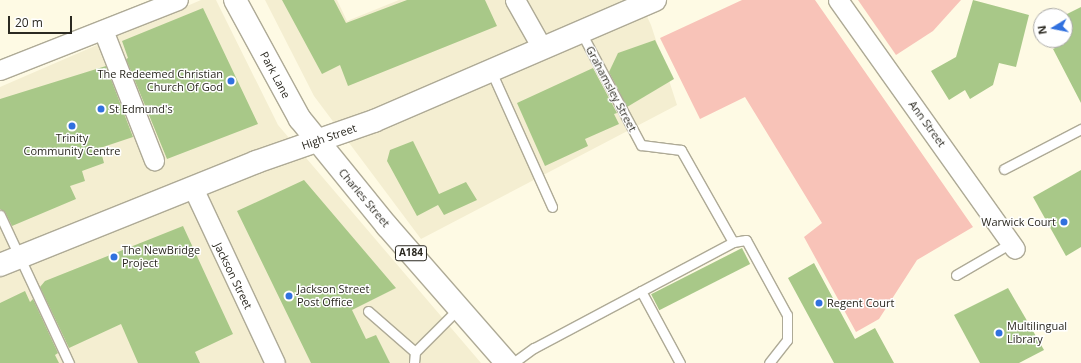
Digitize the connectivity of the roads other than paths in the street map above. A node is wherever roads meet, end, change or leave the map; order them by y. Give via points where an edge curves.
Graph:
1 (178, 0) edge
2 (515, 0) edge
3 (655, 0) edge
4 (838, 0) edge
5 (237, 2) edge
6 (103, 30) junction
7 (581, 32) junction
8 (542, 48) junction
9 (0, 70) edge
10 (491, 71) junction
11 (1081, 129) edge
12 (317, 141) junction
13 (154, 160) dead end
14 (1004, 168) dead end
15 (192, 188) junction
16 (552, 207) dead end
17 (0, 215) edge
18 (733, 242) junction
19 (1013, 246) joint
20 (10, 261) edge
21 (956, 275) dead end
22 (641, 291) junction
23 (459, 308) junction
24 (368, 311) dead end
25 (415, 352) junction
26 (69, 363) edge
27 (275, 363) edge
28 (414, 363) edge
29 (507, 363) edge
30 (513, 363) edge
31 (680, 363) edge
32 (769, 363) edge

1 - 6 street
2 - 8 street
3 - 7 main road, High Street
4 - 19 street, Ann Street
5 - 12 main road, Park Lane / A184 via 291,104
6 - 9 street
6 - 13 street
7 - 8 main road, High Street
7 - 18 lane, Grahamsley Street via 641,145 681,150
8 - 10 main road, High Street
10 - 12 main road, High Street via 374,121
10 - 16 lane
11 - 14 lane
12 - 15 main road, High Street
12 - 23 main road, Charles Street / A184
15 - 20 main road, High Street
15 - 27 street, Jackson Street
17 - 20 lane
18 - 22 lane
18 - 32 lane via 746,240 787,315 787,340
19 - 21 lane
20 - 26 lane
22 - 30 lane via 534,348
22 - 31 lane
23 - 25 lane
23 - 29 main road, Charles Street / A184
24 - 25 lane
25 - 28 lane

